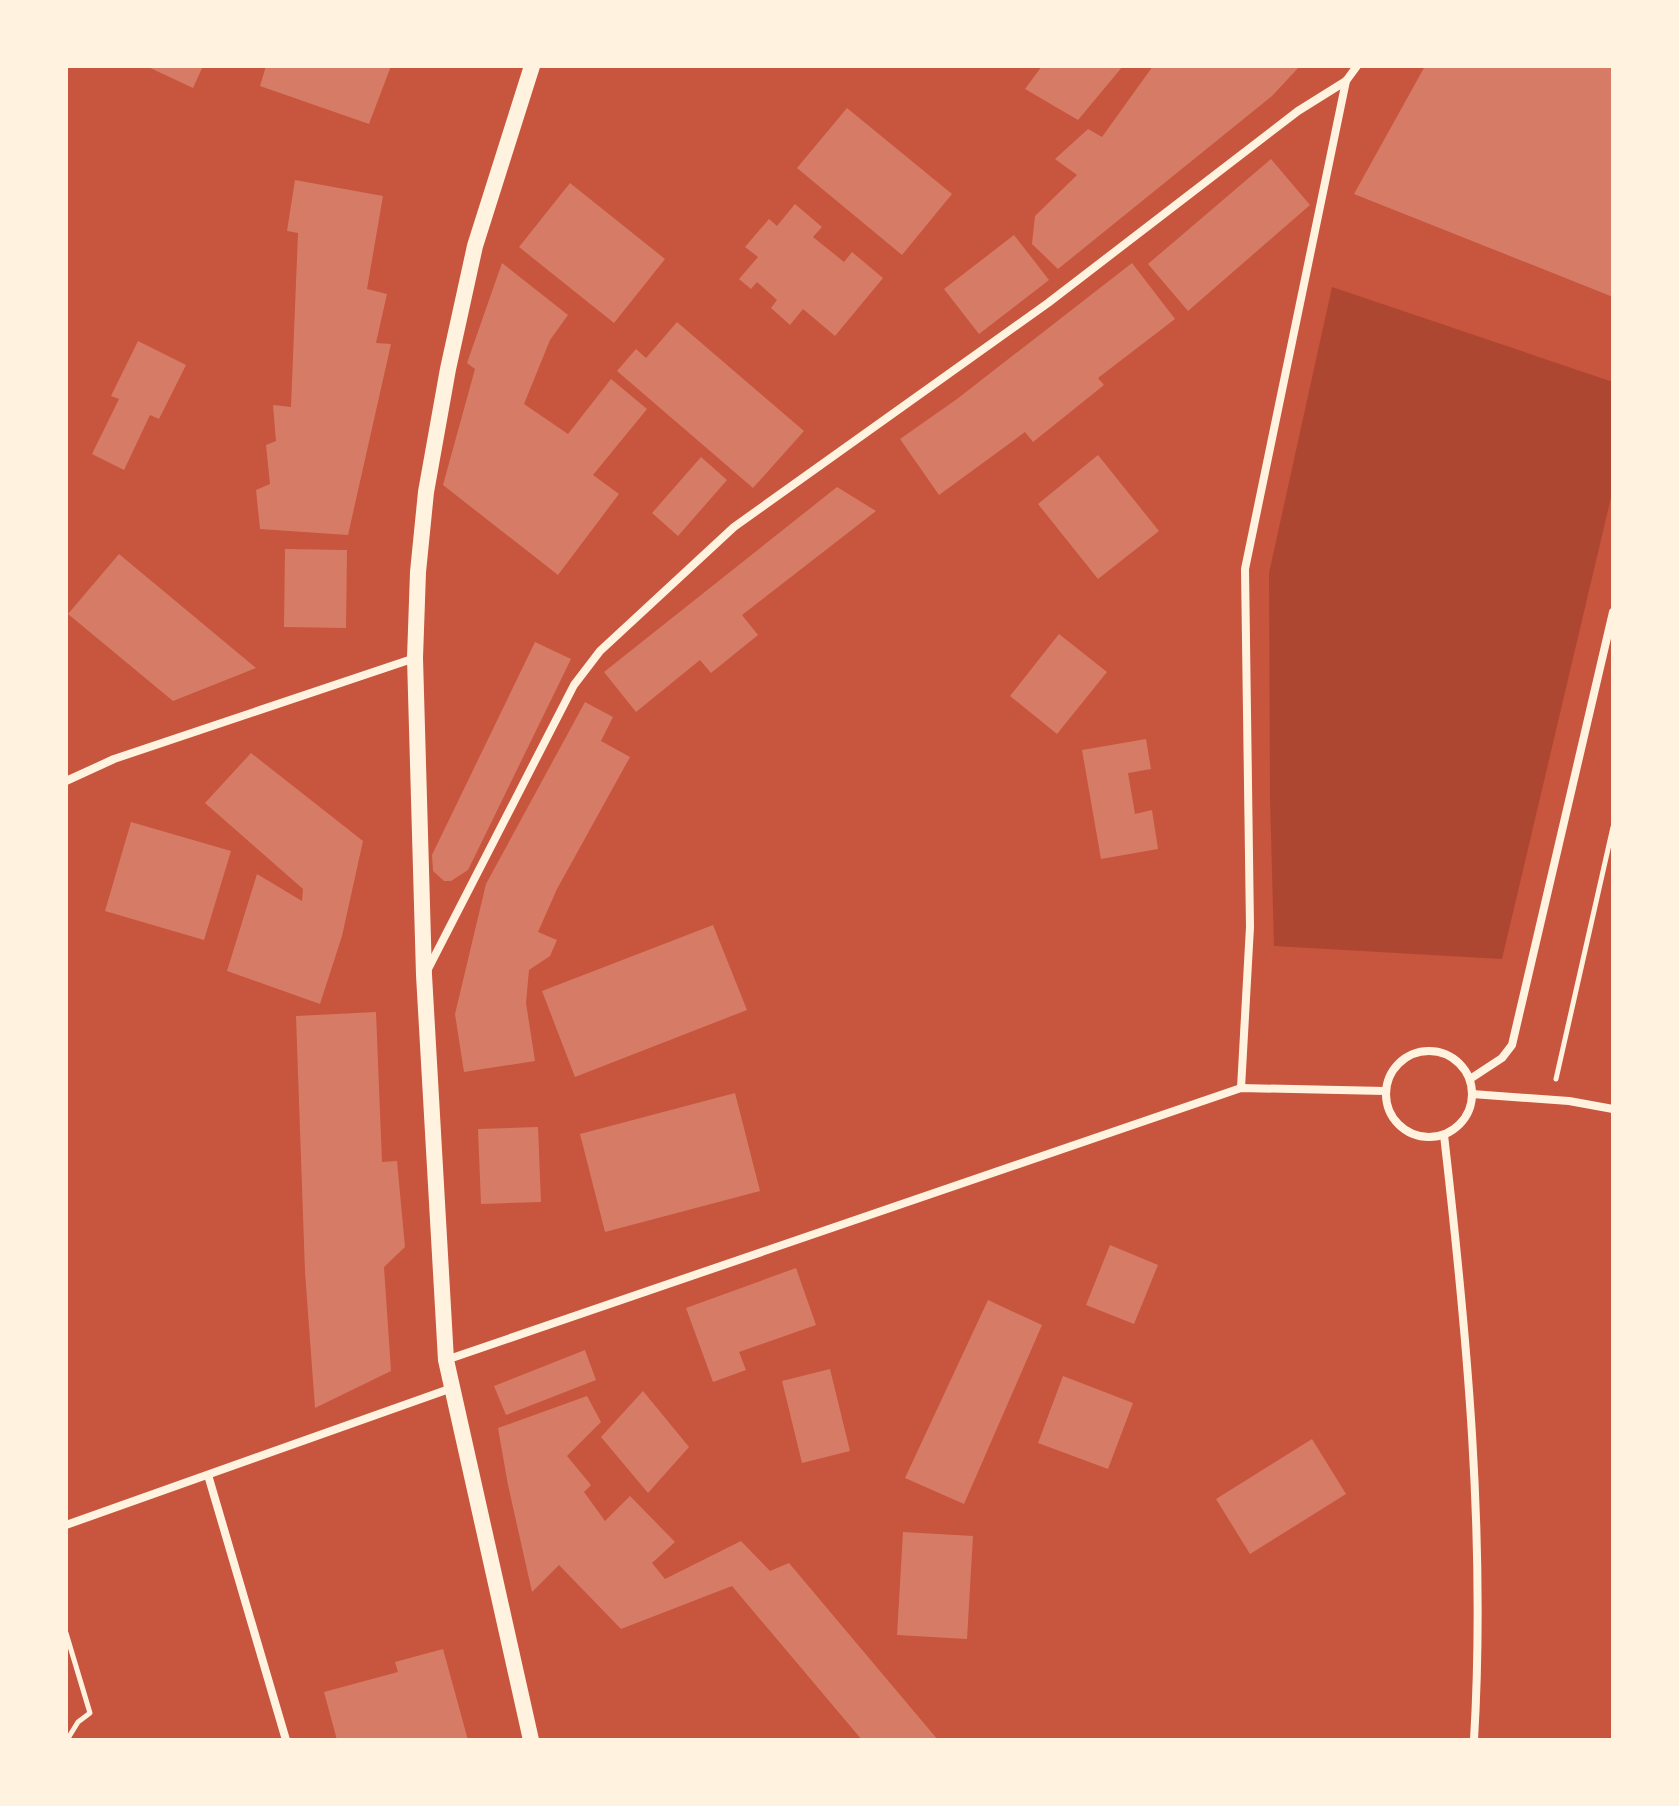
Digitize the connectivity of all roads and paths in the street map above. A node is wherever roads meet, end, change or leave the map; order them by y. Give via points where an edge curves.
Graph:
1 (532, 66) edge
2 (1357, 66) edge
3 (1346, 81) junction
4 (1613, 612) edge
5 (415, 658) junction
6 (66, 781) edge
7 (1613, 827) edge
8 (424, 975) junction
9 (1470, 1079) junction
10 (1241, 1088) junction
11 (1385, 1091) junction
12 (1472, 1094) junction
13 (1551, 1100) junction
14 (1613, 1109) edge
15 (1444, 1135) junction
16 (446, 1360) junction
17 (452, 1388) junction
18 (208, 1475) junction
19 (66, 1525) edge
20 (66, 1633) edge
21 (67, 1740) edge
22 (286, 1740) edge
23 (531, 1740) edge
24 (1474, 1740) edge

1 - 5 main road via 475,246 448,369 426,492
2 - 3 street
3 - 8 street via 1298,111 1048,303 734,527 600,651 574,685
3 - 10 street via 1245,569 1250,927
4 - 9 street via 1512,1045
5 - 6 street via 114,759
5 - 8 main road
7 - 13 path
8 - 16 main road
9 - 11 street via 1451,1056 1423,1051 1397,1065
9 - 12 street
10 - 11 street
10 - 16 street
11 - 15 street via 1392,1118 1401,1128 1427,1138
12 - 13 street
12 - 15 street via 1463,1120
13 - 14 street
15 - 24 street via 1474,1473 1479,1656
16 - 17 main road
17 - 18 street
17 - 23 main road
18 - 19 street
18 - 22 street
20 - 21 path via 90,1713

